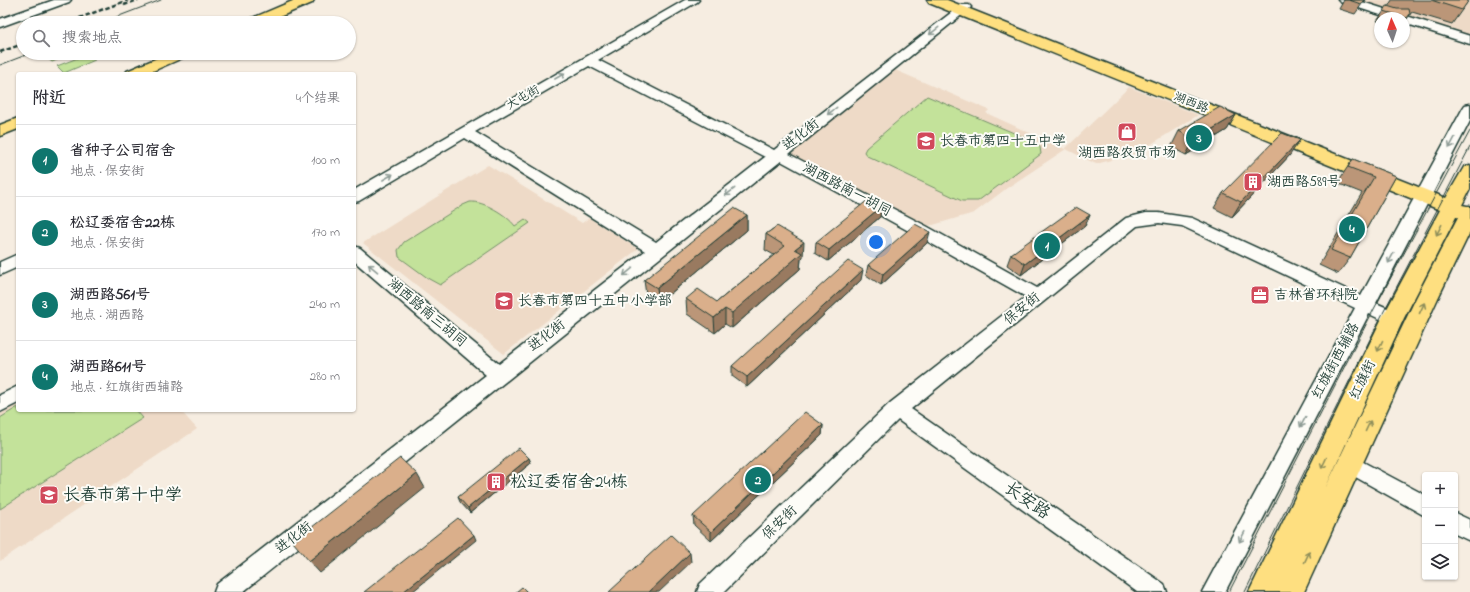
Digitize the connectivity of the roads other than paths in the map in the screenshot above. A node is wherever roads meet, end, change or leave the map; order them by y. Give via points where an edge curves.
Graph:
1 (65, 0) edge
2 (307, 0) edge
3 (693, 0) edge
4 (934, 0) edge
5 (1344, 0) edge
6 (957, 6) edge
7 (1383, 12) edge
8 (20, 16) edge
9 (269, 16) edge
10 (16, 17) edge
11 (1410, 20) edge
12 (0, 23) edge
13 (1470, 40) edge
14 (166, 60) edge
15 (588, 60) junction
16 (138, 72) edge
17 (1470, 108) edge
18 (16, 124) edge
19 (0, 131) edge
20 (465, 132) junction
21 (776, 155) junction
22 (1470, 171) edge
23 (1425, 194) junction
24 (356, 196) edge
25 (1464, 210) edge
26 (656, 250) junction
27 (356, 254) edge
28 (16, 261) edge
29 (0, 269) edge
30 (1037, 296) junction
31 (1365, 305) junction
32 (1393, 318) junction
33 (499, 375) junction
34 (16, 395) edge
35 (0, 404) edge
36 (898, 409) junction
37 (1350, 464) junction
38 (1422, 504) edge
39 (1458, 524) edge
40 (1470, 531) edge
41 (225, 592) edge
42 (708, 592) edge
43 (1156, 592) edge
44 (1213, 592) edge
45 (1263, 592) edge
46 (1290, 592) edge

1 - 8 street
2 - 9 main road
3 - 15 street, 大屯街
4 - 6 main road, 湖西路
5 - 7 street
6 -> 21 street, 进化街
6 - 23 main road, 湖西路
10 - 12 street
11 - 13 street
14 - 16 main road
20 -> 15 street, 大屯街
15 - 21 street, 湖西路南一胡同
17 -> 23 street, 红旗街西辅路
18 - 19 main road
24 -> 20 street, 大屯街
20 - 26 street
21 -> 26 street, 进化街
21 - 30 street, 湖西路南一胡同 via 783,156 916,227
22 - 25 main road, 红旗街
23 - 25 main road, 湖西路
23 -> 31 street, 红旗街西辅路
25 -> 32 main road, 红旗街
37 -> 25 main road, 红旗街 via 1427,298
26 -> 33 street, 进化街
33 -> 27 street, 湖西路南三胡同
28 - 29 street
30 - 31 street, 保安街 via 1132,222 1165,217 1186,222
30 - 36 street, 保安街
31 - 32 street, 保安街
31 -> 44 street, 红旗街西辅路
32 -> 45 main road, 红旗街
33 - 41 street, 进化街
34 - 35 street
36 - 42 street, 保安街
36 - 43 street, 长安路
37 - 38 street
46 -> 37 main road, 红旗街
39 - 40 street

